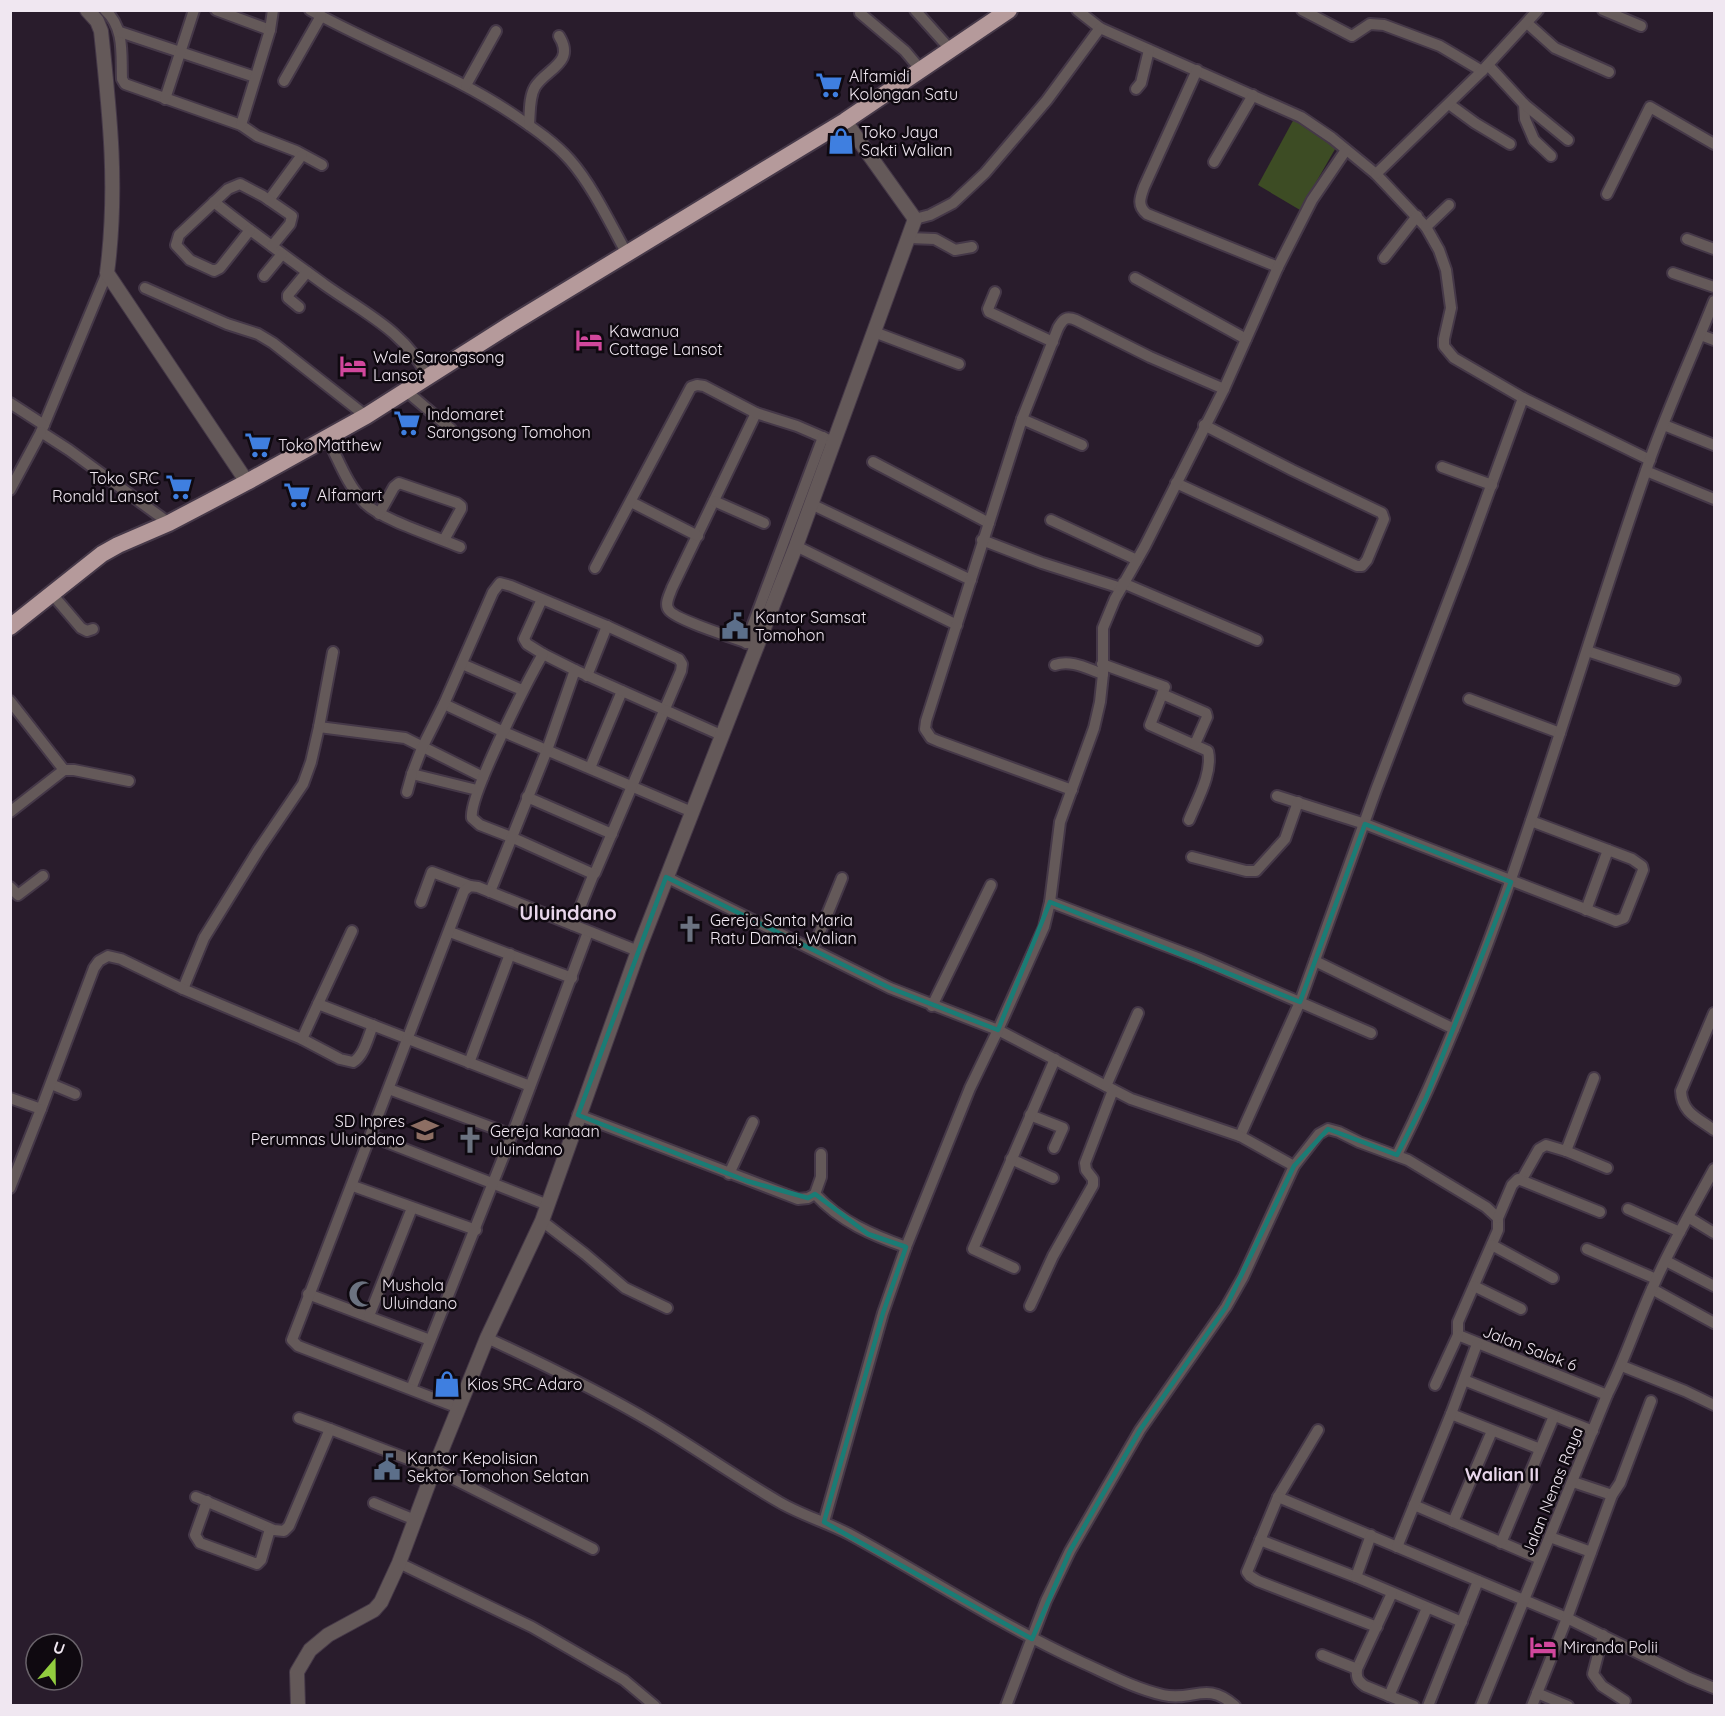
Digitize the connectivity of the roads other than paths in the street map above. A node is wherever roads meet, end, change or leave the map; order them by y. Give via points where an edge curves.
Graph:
1 (87, 10) edge
2 (105, 10) edge
3 (194, 10) edge
4 (216, 10) edge
5 (273, 10) edge
6 (310, 10) edge
7 (915, 10) edge
8 (1009, 10) edge
9 (1077, 10) edge
10 (1302, 10) edge
11 (1538, 10) edge
12 (1603, 10) edge
13 (860, 13) dead end
14 (321, 16) junction
15 (1527, 23) junction
16 (1641, 26) dead end
17 (1100, 28) junction
18 (270, 30) junction
19 (496, 31) dead end
20 (120, 32) junction
21 (559, 36) dead end
22 (950, 49) junction
23 (1149, 50) junction
24 (182, 53) junction
25 (1485, 68) junction
26 (921, 70) junction
27 (1197, 70) junction
28 (1609, 72) dead end
29 (255, 77) junction
30 (284, 81) dead end
31 (466, 85) junction
32 (1136, 89) dead end
33 (1253, 95) junction
34 (165, 99) junction
35 (1449, 104) junction
36 (1524, 104) junction
37 (845, 121) junction
38 (241, 125) junction
39 (528, 125) junction
40 (1568, 140) dead end
41 (1510, 144) dead end
42 (1714, 144) edge
43 (1346, 150) junction
44 (302, 155) junction
45 (1551, 156) dead end
46 (1214, 162) dead end
47 (322, 165) dead end
48 (1376, 174) junction
49 (1607, 194) dead end
50 (269, 200) junction
51 (214, 202) junction
52 (1449, 205) dead end
53 (1417, 216) junction
54 (915, 219) junction
55 (1426, 227) junction
56 (250, 230) junction
57 (909, 238) junction
58 (1687, 239) dead end
59 (272, 246) junction
60 (972, 247) dead end
61 (1714, 249) edge
62 (282, 254) junction
63 (627, 254) junction
64 (1384, 258) dead end
65 (1278, 267) junction
66 (308, 272) junction
67 (107, 273) junction
68 (1673, 273) dead end
69 (264, 276) dead end
70 (1135, 278) dead end
71 (1714, 287) edge
72 (145, 288) dead end
73 (995, 292) dead end
74 (1714, 301) edge
75 (299, 307) dead end
76 (874, 332) junction
77 (1701, 335) junction
78 (1246, 339) junction
79 (1714, 340) edge
80 (1053, 342) junction
81 (959, 364) dead end
82 (427, 376) junction
83 (1224, 389) junction
84 (405, 390) junction
85 (1523, 398) junction
86 (10, 403) edge
87 (756, 413) junction
88 (366, 416) junction
89 (1022, 419) junction
90 (1204, 425) junction
91 (1664, 425) junction
92 (42, 428) junction
93 (451, 429) dead end
94 (327, 438) junction
95 (829, 440) junction
96 (1714, 445) edge
97 (1082, 446) dead end
98 (1650, 460) junction
99 (873, 462) dead end
100 (1442, 467) dead end
101 (1646, 471) junction
102 (247, 482) junction
103 (1176, 483) junction
104 (1492, 485) junction
105 (10, 490) edge
106 (1714, 500) edge
107 (714, 501) junction
108 (631, 502) junction
109 (811, 504) junction
110 (379, 514) junction
111 (1051, 520) dead end
112 (169, 523) junction
113 (764, 523) dead end
114 (989, 523) junction
115 (698, 536) junction
116 (444, 540) junction
117 (982, 540) junction
118 (796, 546) junction
119 (460, 547) dead end
120 (1137, 560) junction
121 (595, 568) dead end
122 (970, 580) junction
123 (1122, 586) junction
124 (52, 594) junction
125 (542, 599) junction
126 (12, 624) edge
127 (957, 625) junction
128 (607, 626) junction
129 (93, 628) dead end
130 (1257, 640) dead end
131 (751, 644) junction
132 (1587, 651) junction
133 (333, 652) dead end
134 (543, 654) junction
135 (462, 664) junction
136 (1055, 665) dead end
137 (1102, 669) junction
138 (575, 670) junction
139 (587, 676) junction
140 (1676, 680) dead end
141 (522, 690) junction
142 (622, 692) junction
143 (1162, 694) junction
144 (1469, 699) dead end
145 (10, 701) edge
146 (444, 704) junction
147 (664, 711) junction
148 (319, 727) junction
149 (504, 732) junction
150 (1560, 733) junction
151 (721, 735) junction
152 (1195, 744) junction
153 (422, 748) junction
154 (547, 750) junction
155 (590, 768) junction
156 (64, 770) junction
157 (412, 774) junction
158 (483, 777) junction
159 (129, 781) dead end
160 (633, 786) junction
161 (477, 790) junction
162 (1072, 790) junction
163 (407, 792) dead end
164 (1277, 796) dead end
165 (527, 797) junction
166 (1298, 802) junction
167 (10, 812) edge
168 (692, 812) junction
169 (1189, 820) dead end
170 (1531, 821) junction
171 (1365, 824) junction
172 (612, 834) junction
173 (511, 837) junction
174 (1608, 850) junction
175 (1192, 857) dead end
176 (594, 873) junction
177 (43, 876) dead end
178 (666, 877) junction
179 (842, 878) dead end
180 (1511, 882) junction
181 (991, 885) dead end
182 (470, 886) junction
183 (10, 887) edge
184 (490, 892) junction
185 (421, 902) dead end
186 (1050, 902) junction
187 (1586, 910) junction
188 (573, 925) junction
189 (352, 931) dead end
190 (450, 932) junction
191 (588, 932) junction
192 (813, 949) junction
193 (638, 951) junction
194 (510, 954) junction
195 (1315, 962) junction
196 (572, 978) junction
197 (183, 989) junction
198 (1300, 1002) junction
199 (318, 1004) junction
200 (932, 1005) junction
201 (1138, 1013) dead end
202 (1714, 1013) edge
203 (373, 1025) junction
204 (1454, 1029) junction
205 (998, 1030) junction
206 (1371, 1033) dead end
207 (407, 1038) junction
208 (303, 1039) junction
209 (1055, 1059) junction
210 (469, 1063) junction
211 (1594, 1078) dead end
212 (51, 1084) junction
213 (530, 1086) junction
214 (1110, 1088) junction
215 (389, 1089) junction
216 (75, 1094) dead end
217 (10, 1098) edge
218 (42, 1109) junction
219 (578, 1115) junction
220 (1030, 1115) junction
221 (753, 1122) dead end
222 (1714, 1130) edge
223 (512, 1135) junction
224 (372, 1136) junction
225 (1240, 1136) junction
226 (1054, 1148) dead end
227 (1566, 1151) junction
228 (821, 1154) dead end
229 (1397, 1155) junction
230 (1011, 1159) junction
231 (1294, 1166) junction
232 (1607, 1168) dead end
233 (1714, 1169) edge
234 (729, 1174) junction
235 (1053, 1178) dead end
236 (1522, 1179) junction
237 (493, 1182) junction
238 (353, 1186) junction
239 (10, 1188) edge
240 (815, 1194) junction
241 (548, 1205) junction
242 (412, 1208) junction
243 (1628, 1209) dead end
244 (1600, 1212) dead end
245 (1688, 1217) junction
246 (1498, 1218) junction
247 (542, 1221) junction
248 (476, 1230) junction
249 (1680, 1232) junction
250 (1714, 1233) edge
251 (1492, 1245) junction
252 (906, 1247) junction
253 (1587, 1249) dead end
254 (1666, 1261) junction
255 (1014, 1268) dead end
256 (1553, 1278) dead end
257 (1654, 1284) junction
258 (1474, 1286) junction
259 (1714, 1286) edge
260 (308, 1294) junction
261 (1030, 1306) dead end
262 (667, 1308) dead end
263 (1521, 1309) dead end
264 (369, 1316) junction
265 (1714, 1323) edge
266 (1458, 1335) junction
267 (487, 1338) junction
268 (430, 1340) junction
269 (1477, 1344) junction
270 (1622, 1366) junction
271 (1464, 1380) junction
272 (1435, 1385) dead end
273 (411, 1389) junction
274 (1606, 1395) junction
275 (1651, 1401) dead end
276 (1714, 1405) edge
277 (459, 1408) junction
278 (1451, 1414) junction
279 (1554, 1416) junction
280 (299, 1418) dead end
281 (330, 1429) junction
282 (1318, 1430) dead end
283 (1492, 1431) junction
284 (1593, 1431) junction
285 (1540, 1449) junction
286 (434, 1469) junction
287 (1573, 1482) junction
288 (1611, 1495) junction
289 (196, 1497) dead end
290 (1278, 1497) junction
291 (207, 1501) junction
292 (374, 1503) dead end
293 (1414, 1505) junction
294 (415, 1520) junction
295 (824, 1522) junction
296 (1453, 1522) junction
297 (270, 1528) junction
298 (1371, 1535) junction
299 (1550, 1538) junction
300 (1260, 1540) junction
301 (1501, 1542) junction
302 (1397, 1547) junction
303 (593, 1549) dead end
304 (1591, 1552) junction
305 (1540, 1559) junction
306 (399, 1563) junction
307 (1356, 1577) junction
308 (1478, 1581) junction
309 (1392, 1593) junction
310 (1524, 1600) junction
311 (1427, 1608) junction
312 (1567, 1618) junction
313 (1462, 1622) junction
314 (1377, 1627) junction
315 (1603, 1635) junction
316 (1032, 1639) junction
317 (1322, 1655) dead end
318 (1357, 1670) junction
319 (1714, 1688) edge
320 (1537, 1693) junction
321 (1389, 1696) junction
322 (1178, 1701) edge
323 (1624, 1701) dead end
324 (298, 1706) edge
325 (655, 1706) edge
326 (1006, 1706) edge
327 (1235, 1706) edge
328 (1414, 1706) edge
329 (1428, 1706) edge
330 (1481, 1706) edge
331 (1532, 1706) edge
332 (1568, 1706) edge

1 - 67 street via 101,32 111,129 114,192
2 - 20 street
3 - 24 street
4 - 18 street
5 - 18 street
6 - 14 street
7 - 22 street
8 - 22 highway
9 - 17 street
10 - 25 street via 1352,36 1370,24 1383,25 1432,42
11 - 15 street
12 - 16 street
13 - 26 street via 900,46
14 - 30 street
14 - 31 street
15 - 25 street
15 - 28 street via 1555,48
17 - 23 street
17 - 54 street via 1047,100 985,173 953,203
18 - 29 street
19 - 31 street
20 - 24 street
20 - 34 street via 123,82
21 - 39 street via 564,43 562,57 532,94
22 - 26 highway
23 - 27 street
23 - 32 street
24 - 29 street
24 - 34 street
25 - 35 street
25 - 36 street
26 - 37 highway
27 - 33 street
27 - 65 street via 1144,187 1142,210
29 - 38 street
31 - 39 street
33 - 43 street via 1317,126
33 - 46 street
34 - 38 street
35 - 41 street
35 - 48 street
36 - 40 street
36 - 45 street via 1534,140
37 - 54 street
37 - 63 highway
38 - 44 street
39 - 63 street via 552,141 572,162
42 - 49 street via 1650,107
43 - 48 street
43 - 65 street via 1312,200
44 - 47 street
44 - 50 street
48 - 53 street
50 - 51 street via 240,184
50 - 59 street via 291,214 292,219
51 - 56 street
51 - 56 street via 177,239 176,245 190,260 208,270 217,270
52 - 55 street
53 - 55 street
53 - 64 street
54 - 57 street
55 - 85 street via 1439,250 1450,295 1444,346 1454,358
56 - 59 street
57 - 60 street via 935,239 955,250
57 - 76 street
58 - 61 street
59 - 62 street
62 - 66 street
62 - 69 street
63 - 82 highway
65 - 78 street
66 - 75 street via 288,295
66 - 82 street via 399,336
67 - 92 street
67 - 102 street
68 - 71 street
70 - 78 street
72 - 88 street via 258,334
73 - 80 street via 990,312
74 - 77 street
76 - 81 street
76 - 95 street
77 - 79 street
77 - 91 street
78 - 83 street
80 - 83 street via 1062,322 1072,318
80 - 89 street
82 - 84 highway
83 - 90 street
84 - 88 highway
84 - 93 street
85 - 98 street
85 - 104 street
86 - 92 street
87 - 95 street
87 - 107 street
87 - 108 street via 704,386 691,387
88 - 94 highway
89 - 97 street
89 - 114 street
90 - 103 street
90 - 103 street via 1382,513 1384,519 1367,560 1357,566
91 - 96 street
91 - 98 street
92 - 105 street
92 - 112 street
94 - 102 highway
94 - 110 street via 358,496
95 - 109 street
95 - 131 street
98 - 101 street
99 - 114 street
100 - 104 street
101 - 106 street
101 - 132 street
102 - 112 highway
103 - 120 street
104 - 171 street
107 - 113 street
107 - 115 street
108 - 115 street
108 - 121 street
109 - 118 street
109 - 122 street
110 - 116 street
110 - 116 street via 399,483 457,503 461,509
111 - 120 street
112 - 124 highway via 102,554
114 - 117 street
115 - 131 street via 672,588 667,607 684,620
116 - 119 street
117 - 122 street
117 - 123 street via 1042,563
118 - 127 street
118 - 131 street
120 - 123 street
122 - 127 street
123 - 130 street
123 - 137 street via 1103,628
124 - 126 highway
124 - 129 street via 81,628
125 - 128 street
125 - 134 street via 524,639
125 - 135 street via 504,584 496,586
127 - 162 street via 926,721 927,734
128 - 139 street
128 - 147 street via 682,662
131 - 151 street
132 - 140 street
132 - 150 street
133 - 148 street
134 - 138 street
134 - 141 street
135 - 141 street
135 - 146 street
136 - 137 street via 1065,662
137 - 143 street via 1162,685
137 - 162 street via 1094,728
138 - 139 street
138 - 154 street
139 - 142 street
141 - 149 street
142 - 147 street
142 - 155 street
143 - 152 street via 1206,713
143 - 152 street via 1150,725
144 - 150 street
145 - 156 street
146 - 149 street
146 - 153 street
147 - 151 street
147 - 160 street
148 - 153 street via 405,738
148 - 197 street via 303,784 204,938
149 - 154 street
149 - 158 street
150 - 170 street
151 - 168 street
152 - 169 street via 1208,751 1210,760
153 - 157 street
153 - 158 street
154 - 155 street
154 - 165 street
155 - 160 street
156 - 159 street
156 - 167 street
157 - 161 street
157 - 163 street
158 - 161 street
160 - 168 street
160 - 172 street
161 - 173 street via 472,818
162 - 186 street via 1060,822
164 - 166 street
165 - 172 street
165 - 173 street
166 - 171 street
166 - 175 street via 1285,839 1256,871
168 - 178 street
170 - 174 street
170 - 180 street
171 - 180 street
171 - 195 street
172 - 176 street
173 - 176 street
173 - 184 street
174 - 187 street
174 - 187 street via 1639,863 1643,870 1624,918 1616,921
176 - 188 street
177 - 183 street via 18,895
178 - 192 street
178 - 193 street
179 - 192 street
180 - 187 street
180 - 204 street
181 - 200 street
182 - 184 street
182 - 185 street via 432,872
182 - 190 street via 464,891
184 - 188 street
186 - 198 street
186 - 205 street via 1044,927
188 - 191 street
189 - 199 street
190 - 194 street
190 - 207 street
191 - 193 street
191 - 196 street
192 - 200 street
193 - 219 street
194 - 196 street
194 - 210 street
195 - 198 street
195 - 204 street
196 - 213 street
197 - 208 street
197 - 212 street via 121,959 104,957 94,968
198 - 206 street
198 - 225 street
199 - 203 street
199 - 208 street
200 - 205 street
201 - 214 street
202 - 222 street via 1681,1091 1687,1111
203 - 207 street
203 - 208 street via 358,1060 353,1062
204 - 229 street
205 - 209 street
205 - 252 street via 969,1088
207 - 210 street
207 - 215 street
209 - 214 street
209 - 220 street
210 - 213 street
211 - 227 street
212 - 216 street
212 - 218 street
213 - 223 street
214 - 225 street via 1165,1112
214 - 261 street via 1085,1163 1093,1185
215 - 223 street
215 - 224 street
217 - 218 street
218 - 239 street
219 - 234 street
219 - 241 street
220 - 226 street via 1063,1128
220 - 230 street
221 - 234 street
223 - 237 street
224 - 237 street
224 - 238 street
225 - 231 street
227 - 232 street
227 - 236 street, Jalan Salak 6 via 1542,1146
228 - 240 street via 821,1177
229 - 231 street via 1328,1129 1318,1134
229 - 246 street
230 - 235 street
230 - 255 street via 973,1249
231 - 316 street via 1226,1307 1140,1430 1070,1551
233 - 245 street, Jalan Nenas Raya
234 - 240 street via 798,1198
236 - 244 street
236 - 246 street, Jalan Salak 6 via 1512,1185
237 - 241 street
237 - 248 street
238 - 242 street
238 - 260 street
240 - 252 street via 868,1234
241 - 247 street
242 - 248 street
242 - 264 street
243 - 249 street
245 - 249 street, Jalan Nenas Raya
245 - 250 street
246 - 251 street, Jalan Salak 6
247 - 262 street via 625,1288
247 - 267 street
248 - 268 street
249 - 254 street, Jalan Nenas Raya
251 - 256 street
251 - 258 street, Jalan Salak 6
252 - 295 street via 883,1313
253 - 257 street
254 - 257 street, Jalan Nenas Raya
254 - 259 street
257 - 265 street
257 - 270 street, Jalan Nenas Raya
258 - 263 street
258 - 266 street, Jalan Salak 6 via 1458,1322
260 - 264 street
260 - 273 street via 293,1336 295,1344
264 - 268 street
266 - 269 street, Jalan Salak 6
266 - 272 street
267 - 277 street
267 - 295 street via 654,1423 778,1502
268 - 273 street
269 - 271 street
269 - 274 street, Jalan Salak 6
270 - 274 street, Jalan Nenas Raya
270 - 276 street
271 - 278 street
271 - 279 street
273 - 277 street
274 - 284 street, Jalan Nenas Raya
275 - 288 street via 1620,1483
277 - 286 street
278 - 283 street
278 - 293 street
279 - 284 street
279 - 285 street
280 - 281 street
281 - 286 street
281 - 297 street via 289,1526 284,1531
282 - 290 street
283 - 285 street
283 - 296 street
284 - 287 street, Jalan Nenas Raya
285 - 301 street
286 - 294 street
286 - 303 street
287 - 288 street
287 - 299 street, Jalan Nenas Raya
288 - 304 street
289 - 291 street
290 - 298 street
290 - 300 street
291 - 297 street
291 - 297 street via 195,1535 200,1543 257,1564
292 - 294 street
293 - 296 street
293 - 302 street
294 - 306 street
295 - 316 street
296 - 301 street
298 - 302 street
298 - 307 street
299 - 304 street
299 - 305 street, Jalan Nenas Raya
300 - 307 street
300 - 314 street via 1248,1566 1250,1576
301 - 305 street
302 - 308 street
304 - 312 street
305 - 310 street, Jalan Nenas Raya
306 - 324 street via 374,1610 328,1635 310,1650 297,1672
306 - 325 street via 532,1627 624,1680
307 - 309 street
308 - 310 street
308 - 313 street
309 - 311 street
309 - 314 street
310 - 312 street
310 - 330 street, Jalan Nenas Raya
311 - 313 street
311 - 321 street
312 - 315 street
312 - 320 street
313 - 329 street
314 - 318 street
315 - 319 street
315 - 323 street via 1593,1674 1602,1686
316 - 322 street via 1113,1677
316 - 326 street
317 - 318 street
318 - 321 street via 1358,1682
320 - 331 street
320 - 332 street
321 - 328 street
322 - 327 street via 1195,1693 1212,1693 1224,1696

